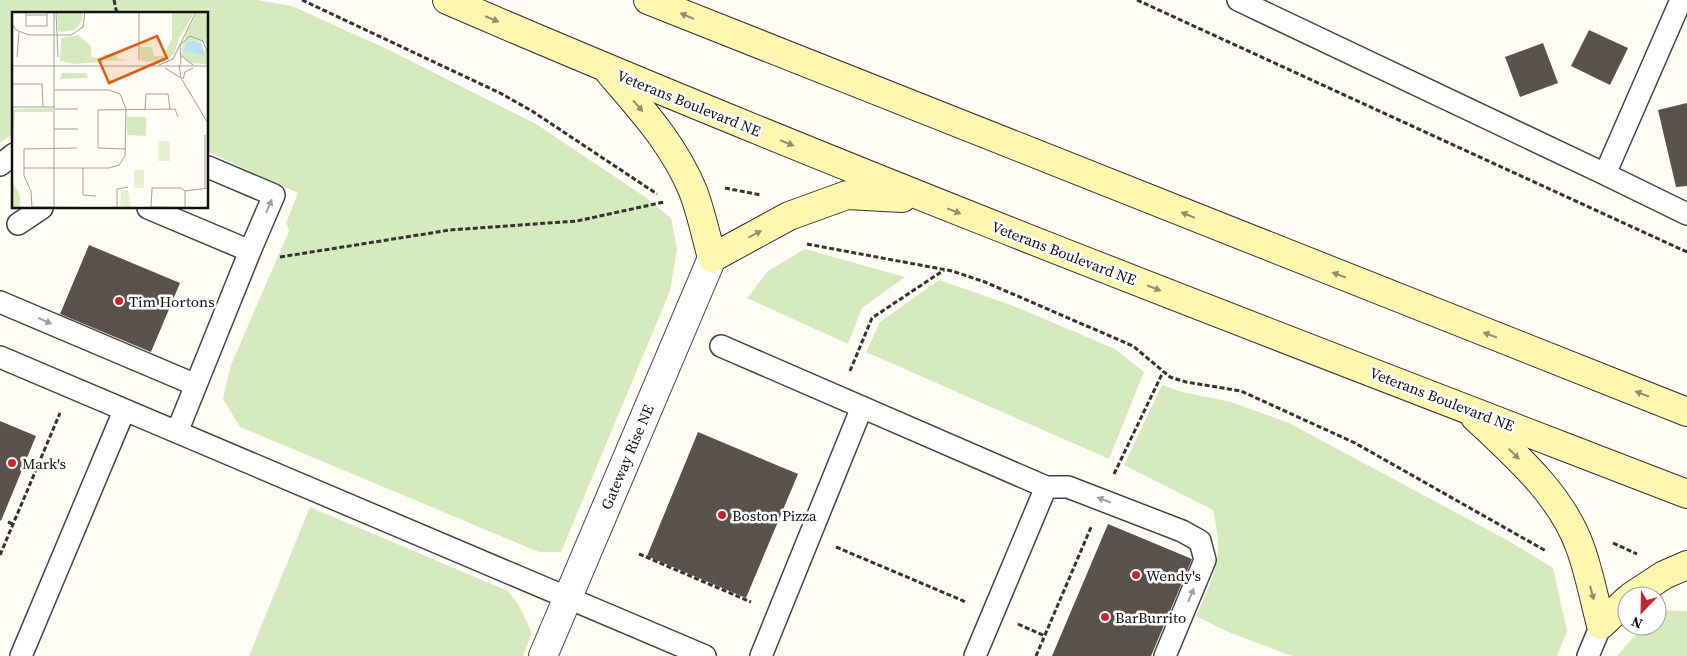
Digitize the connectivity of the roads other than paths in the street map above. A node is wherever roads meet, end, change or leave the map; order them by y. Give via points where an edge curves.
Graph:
1 (447, 0) edge
2 (648, 0) edge
3 (1238, 0) edge
4 (1681, 0) edge
5 (606, 69) junction
6 (12, 156) edge
7 (0, 165) edge
8 (209, 167) edge
9 (1605, 174) junction
10 (924, 199) junction
11 (40, 209) edge
12 (150, 209) edge
13 (1687, 214) edge
14 (18, 224) dead end
15 (250, 251) junction
16 (712, 258) junction
17 (2, 301) edge
18 (722, 346) dead end
19 (0, 357) edge
20 (196, 385) junction
21 (862, 407) junction
22 (1466, 409) junction
23 (124, 410) junction
24 (1687, 412) edge
25 (177, 432) junction
26 (1046, 487) junction
27 (1687, 494) edge
28 (1676, 570) edge
29 (1649, 586) edge
30 (568, 598) junction
31 (1617, 609) edge
32 (1600, 625) junction
33 (21, 656) edge
34 (543, 656) edge
35 (705, 656) edge
36 (761, 656) edge
37 (975, 656) edge
38 (1165, 656) edge
39 (1588, 656) edge

1 -> 5 main road, Veterans Boulevard NE
24 -> 2 main road
3 - 9 lane
4 - 9 lane
5 -> 10 main road, Veterans Boulevard NE
5 -> 16 main road via 658,129 678,160 693,192
6 - 7 lane
15 -> 8 lane via 274,195
9 - 13 lane
16 -> 10 main road via 789,216 847,195
10 -> 22 main road, Veterans Boulevard NE
11 - 14 lane
12 - 15 lane
15 - 20 lane
16 - 30 street, Gateway Rise NE
17 -> 20 lane
18 - 21 lane
19 - 23 lane
20 - 25 lane
21 - 26 lane
21 - 36 lane
22 - 27 main road, Veterans Boulevard NE
22 -> 32 main road via 1533,472 1568,521 1580,547
23 - 25 lane
23 - 33 lane
25 - 30 lane
26 - 37 lane
38 -> 26 lane via 1205,560 1200,541 1068,487
28 - 29 main road
30 - 34 street, Gateway Rise NE
30 - 35 lane
31 - 32 main road
32 - 39 lane

